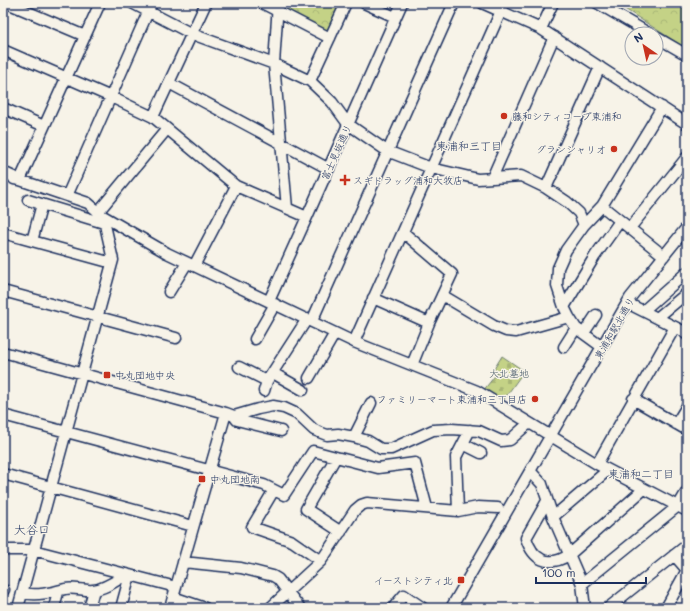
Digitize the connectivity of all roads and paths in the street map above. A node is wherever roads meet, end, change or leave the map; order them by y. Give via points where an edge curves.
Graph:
1 (7, 3) edge
2 (100, 3) edge
3 (132, 3) edge
4 (206, 3) edge
5 (262, 3) edge
6 (346, 3) edge
7 (364, 3) edge
8 (402, 3) edge
9 (454, 3) edge
10 (482, 3) edge
11 (553, 3) edge
12 (597, 3) edge
13 (150, 7) edge
14 (278, 7) edge
15 (611, 7) edge
16 (501, 11) junction
17 (396, 17) junction
18 (638, 26) edge
19 (541, 29) junction
20 (192, 34) junction
21 (85, 36) junction
22 (554, 37) junction
23 (330, 38) junction
24 (664, 42) edge
25 (3, 50) edge
26 (687, 55) edge
27 (274, 64) junction
28 (600, 67) junction
29 (66, 77) junction
30 (310, 81) junction
31 (170, 83) junction
32 (111, 97) junction
33 (662, 107) junction
34 (3, 108) edge
35 (153, 118) junction
36 (348, 124) junction
37 (687, 124) edge
38 (44, 126) junction
39 (167, 129) junction
40 (280, 143) junction
41 (387, 151) junction
42 (687, 157) edge
43 (431, 168) junction
44 (329, 169) junction
45 (3, 172) edge
46 (492, 178) junction
47 (3, 179) edge
48 (20, 180) junction
49 (236, 186) junction
50 (546, 188) junction
51 (67, 196) junction
52 (28, 200) dead end
53 (42, 204) junction
54 (602, 206) junction
55 (287, 208) junction
56 (102, 217) junction
57 (307, 217) junction
58 (620, 221) junction
59 (584, 225) junction
60 (687, 227) edge
61 (630, 228) junction
62 (403, 232) junction
63 (3, 233) edge
64 (32, 241) junction
65 (664, 256) junction
66 (113, 260) junction
67 (191, 264) junction
68 (687, 272) edge
69 (3, 291) edge
70 (169, 292) dead end
71 (687, 293) edge
72 (442, 295) junction
73 (373, 298) junction
74 (272, 303) junction
75 (627, 303) junction
76 (564, 307) junction
77 (643, 311) junction
78 (596, 315) dead end
79 (97, 317) junction
80 (569, 317) junction
81 (656, 318) junction
82 (310, 320) junction
83 (429, 324) junction
84 (675, 327) junction
85 (580, 330) junction
86 (335, 333) junction
87 (687, 335) edge
88 (176, 338) dead end
89 (255, 339) dead end
90 (354, 342) junction
91 (564, 347) dead end
92 (602, 347) junction
93 (3, 352) edge
94 (412, 365) junction
95 (239, 367) dead end
96 (82, 374) junction
97 (270, 377) junction
98 (309, 378) dead end
99 (303, 390) dead end
100 (264, 391) dead end
101 (634, 400) junction
102 (371, 403) dead end
103 (687, 406) edge
104 (3, 415) edge
105 (230, 415) junction
106 (529, 423) junction
107 (676, 424) junction
108 (470, 430) junction
109 (687, 430) edge
110 (281, 431) dead end
111 (66, 432) junction
112 (354, 436) junction
113 (551, 436) junction
114 (463, 444) junction
115 (482, 453) dead end
116 (336, 457) junction
117 (597, 464) junction
118 (210, 470) junction
119 (608, 470) junction
120 (530, 472) junction
121 (3, 474) edge
122 (50, 488) junction
123 (644, 489) junction
124 (274, 490) junction
125 (687, 491) edge
126 (547, 501) junction
127 (678, 506) junction
128 (427, 508) junction
129 (498, 508) dead end
130 (458, 511) junction
131 (687, 511) edge
132 (553, 517) junction
133 (193, 526) junction
134 (341, 532) junction
135 (687, 545) edge
136 (3, 550) edge
137 (33, 550) junction
138 (569, 555) junction
139 (674, 555) junction
140 (322, 561) junction
141 (183, 562) junction
142 (129, 574) junction
143 (582, 584) junction
144 (94, 590) junction
145 (58, 592) junction
146 (175, 592) junction
147 (288, 592) junction
148 (22, 593) junction
149 (202, 607) edge
150 (18, 608) edge
151 (54, 608) edge
152 (89, 608) edge
153 (122, 608) edge
154 (170, 608) edge
155 (270, 608) edge
156 (300, 608) edge
157 (393, 608) edge
158 (423, 608) edge
159 (452, 608) edge
160 (585, 608) edge
161 (608, 608) edge
162 (666, 608) edge

1 - 21 street
2 - 21 street
3 - 13 street
4 - 20 street
5 - 14 street
6 - 23 street
7 - 17 street
8 - 17 street, 富士見坂通り
9 - 41 street
10 - 16 street
11 - 19 street
12 - 15 street
13 - 20 street
13 - 32 street
14 - 23 street
14 - 27 street
15 - 18 street
16 - 19 street
16 - 43 street
17 - 36 street, 富士見坂通り
19 - 22 street
20 - 27 street
20 - 31 street
21 - 29 street
22 - 28 street
22 - 46 street
23 - 30 street
24 - 26 street
25 - 29 street
27 - 30 street
27 - 40 street
28 - 33 street
28 - 50 street
29 - 32 street
29 - 38 street
30 - 36 street via 332,102
31 - 35 street
31 - 40 street
32 - 35 street
32 - 51 street
33 - 37 street
33 - 54 street
34 - 38 street
35 - 39 street
36 - 41 street
36 - 44 street, 富士見坂通り
38 - 48 street
39 - 49 street
39 - 56 street
40 - 44 street
40 - 55 street
41 - 43 street
41 - 82 street
42 - 61 street
43 - 46 street via 478,179
43 - 62 street
44 - 57 street, 富士見坂通り
45 - 48 street
46 - 50 street via 521,176
47 - 48 street
48 - 51 street
49 - 55 street
49 - 67 street
50 - 59 street via 579,213
51 - 56 street via 88,203
52 - 53 street
53 - 56 street
53 - 64 street
54 - 58 street
54 - 59 street
55 - 57 street
56 - 66 street
56 - 67 street
57 - 74 street, 富士見坂通り
58 - 61 street
58 - 76 street
59 - 76 street via 566,250 558,268 557,286
60 - 65 street, 東浦和駅北通り
61 - 65 street
62 - 72 street via 452,274
62 - 73 street
63 - 64 street
64 - 66 street via 105,261
65 - 75 street, 東浦和駅北通り
66 - 79 street
67 - 70 street
67 - 74 street
68 - 77 street
69 - 79 street
71 - 81 street
72 - 80 street via 506,332 516,332
72 - 83 street
73 - 83 street
73 - 90 street
74 - 82 street
74 - 89 street, 富士見坂通り
75 - 77 street
75 - 92 street, 東浦和駅北通り
76 - 80 street
77 - 81 street
78 - 85 street
79 - 88 street
79 - 96 street
80 - 85 street
81 - 84 street
82 - 86 street
82 - 97 street
83 - 94 street
84 - 87 street
84 - 101 street
85 - 91 street
85 - 92 street
86 - 90 street
86 - 98 street
90 - 94 street
92 - 113 street, 東浦和駅北通り
93 - 96 street
94 - 106 street via 477,391
95 - 97 street
96 - 105 street
96 - 111 street
97 - 99 street
97 - 100 street
101 - 107 street
101 - 117 street
102 - 112 street
103 - 107 street
104 - 111 street
105 - 110 street via 237,420
105 - 112 street via 273,406 297,414 314,430 327,435
105 - 118 street
106 - 108 street via 506,441
106 - 113 street
107 - 109 street
108 - 112 street via 433,430 390,449 381,449
108 - 114 street
111 - 118 street
111 - 122 street
113 - 117 street
113 - 120 street, 東浦和駅北通り
114 - 115 street
114 - 130 street via 456,457
116 - 124 street via 313,451 284,495
116 - 128 street via 378,468 415,464
116 - 134 street via 306,509
117 - 119 street
118 - 124 street
118 - 133 street
119 - 123 street
119 - 132 street
120 - 126 street via 542,484
120 - 159 street, 東浦和駅北通り
121 - 122 street
122 - 133 street
122 - 137 street
123 - 127 street
123 - 138 street
124 - 140 street via 252,527 288,539
125 - 127 street
126 - 132 street
126 - 138 street via 526,538 529,547 533,553 545,560 560,561
127 - 131 street
127 - 143 street
128 - 130 street
128 - 134 street via 367,503 355,510
129 - 130 street via 478,507
132 - 138 street
133 - 141 street
134 - 140 street
135 - 139 street
136 - 137 street
137 - 142 street
137 - 148 street
138 - 143 street
139 - 161 street
139 - 162 street via 686,570
140 - 147 street
141 - 146 street
141 - 147 street via 241,568 273,576
142 - 144 street
142 - 146 street
142 - 153 street
143 - 160 street
144 - 145 street via 66,589
144 - 152 street
145 - 148 street via 33,595
145 - 151 street
146 - 149 street
146 - 154 street
147 - 155 street
147 - 156 street
148 - 150 street
157 - 158 street via 404,595

